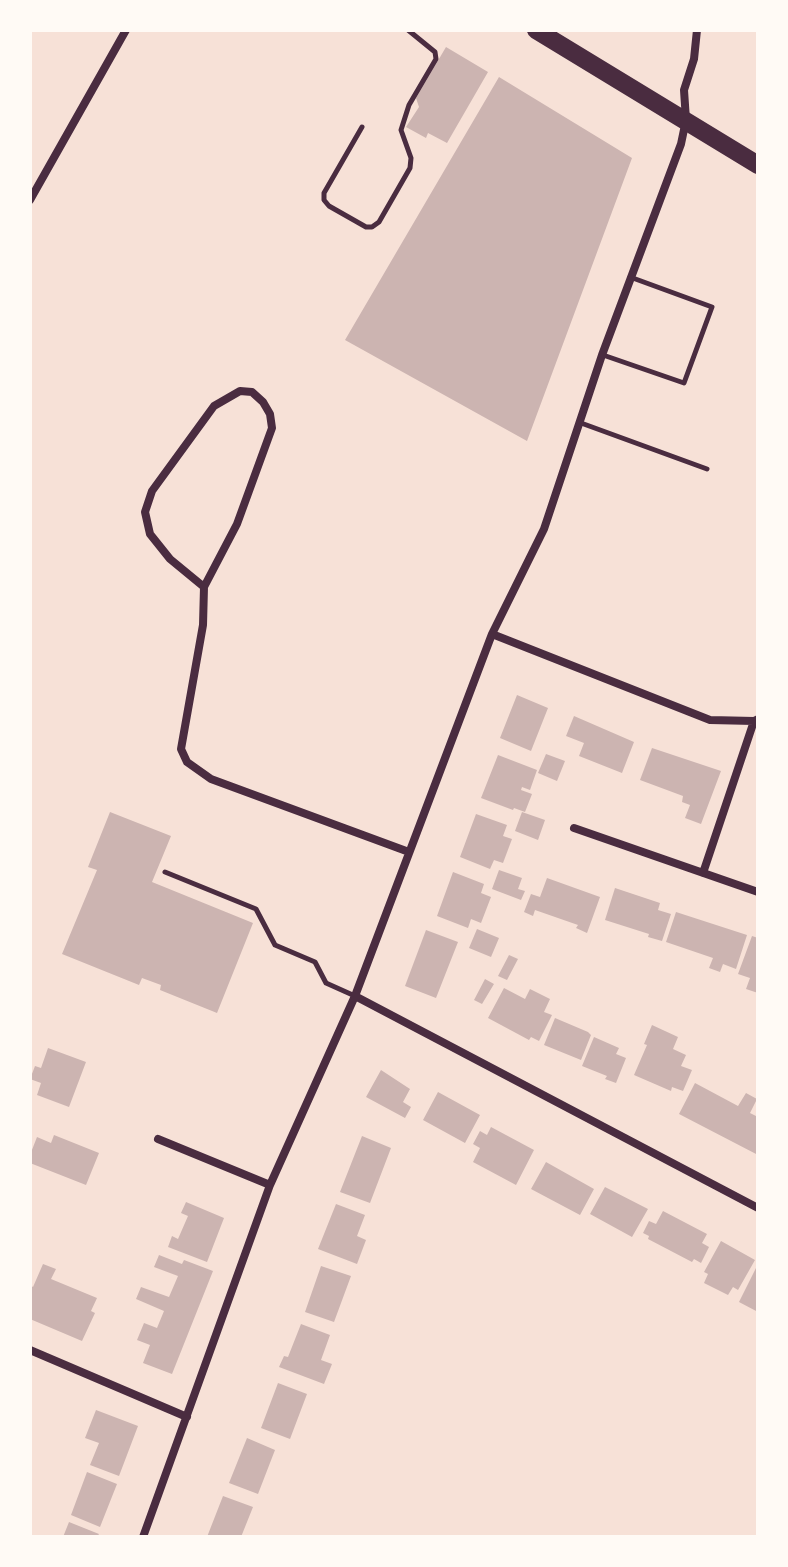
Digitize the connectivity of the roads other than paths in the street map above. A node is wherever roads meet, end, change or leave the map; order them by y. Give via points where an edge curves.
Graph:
1 (126, 30) edge
2 (408, 30) edge
3 (536, 30) edge
4 (697, 30) edge
5 (686, 120) junction
6 (362, 127) dead end
7 (758, 165) edge
8 (31, 198) edge
9 (630, 277) junction
10 (602, 355) junction
11 (581, 423) junction
12 (707, 469) dead end
13 (204, 587) junction
14 (492, 634) junction
15 (756, 720) edge
16 (574, 828) dead end
17 (409, 852) junction
18 (165, 872) dead end
19 (703, 873) junction
20 (758, 892) edge
21 (355, 996) junction
22 (158, 1139) dead end
23 (270, 1185) junction
24 (758, 1208) edge
25 (30, 1350) edge
26 (187, 1417) junction
27 (143, 1537) edge

1 - 8 street
2 - 6 lane via 435,52 436,59 401,130 410,168 372,227 324,200
3 - 5 main road
4 - 5 street via 684,90
5 - 7 main road
5 - 9 street
9 - 10 street
9 - 10 lane via 712,307 684,383
10 - 11 street
11 - 12 lane
11 - 14 street via 544,529
13 - 13 street via 186,575 150,534 145,512 152,491 214,406 240,391 252,392 270,414 272,428 237,524
13 - 17 street via 203,625 181,749 187,762 211,779
14 - 15 street via 710,720
14 - 17 street
15 - 19 street
16 - 19 street
17 - 21 street
18 - 21 lane via 256,909 275,945 315,962 326,983
19 - 20 street
21 - 23 street
21 - 24 street
22 - 23 street
23 - 26 street
25 - 26 street
26 - 27 street

